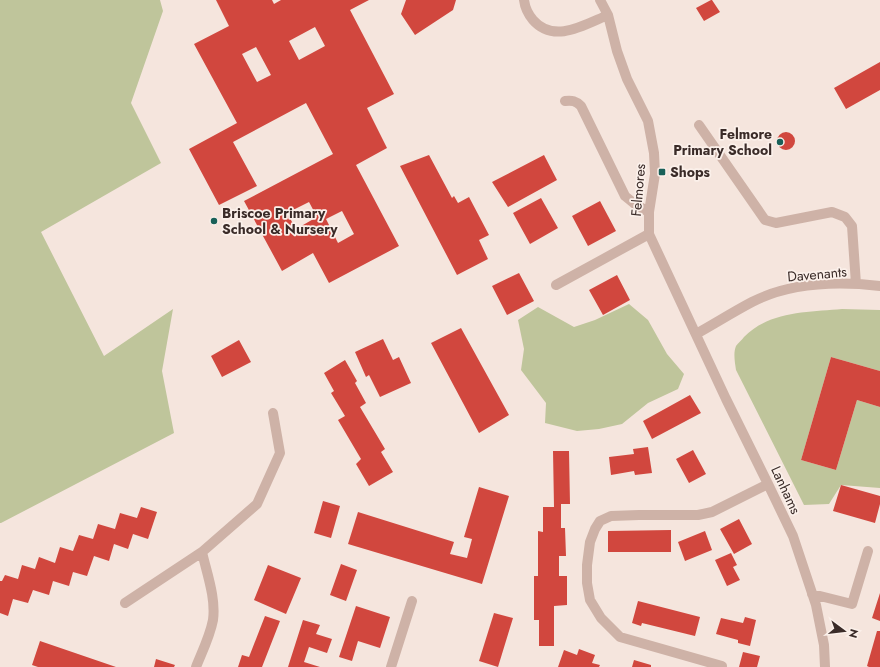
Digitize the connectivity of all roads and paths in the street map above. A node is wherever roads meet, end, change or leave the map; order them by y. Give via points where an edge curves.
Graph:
1 (524, 0) edge
2 (600, 0) edge
3 (608, 15) junction
4 (565, 101) dead end
5 (699, 125) dead end
6 (649, 212) junction
7 (649, 234) junction
8 (856, 284) junction
9 (556, 285) dead end
10 (880, 286) edge
11 (696, 334) junction
12 (273, 413) dead end
13 (768, 484) junction
14 (868, 551) dead end
15 (202, 552) junction
16 (812, 594) junction
17 (412, 601) dead end
18 (125, 603) dead end
19 (722, 666) dead end
20 (196, 667) edge
21 (391, 667) edge
22 (825, 667) edge

1 - 3 street via 528,14 543,29 560,32 574,29
2 - 3 street, Felmores
3 - 6 street, Felmores via 627,79 648,121 655,174
4 - 6 street via 571,100 581,106 625,196
5 - 8 street via 765,220 776,223 832,212 845,217 852,226
6 - 7 street, Felmores
7 - 9 street
7 - 11 street, Felmores
8 - 10 street, Davenants
8 - 11 street, Davenants via 811,285 776,293 752,302
11 - 13 street, Lanhams
12 - 15 street via 280,453 257,504
13 - 16 street, Lanhams via 793,536
13 - 19 street via 712,512 698,516 611,516 600,521 590,542 587,583 590,600 601,618 620,637
14 - 16 street via 852,604
15 - 18 street
15 - 20 street via 212,598 213,620
16 - 22 street, Lanhams via 824,645
17 - 21 street

